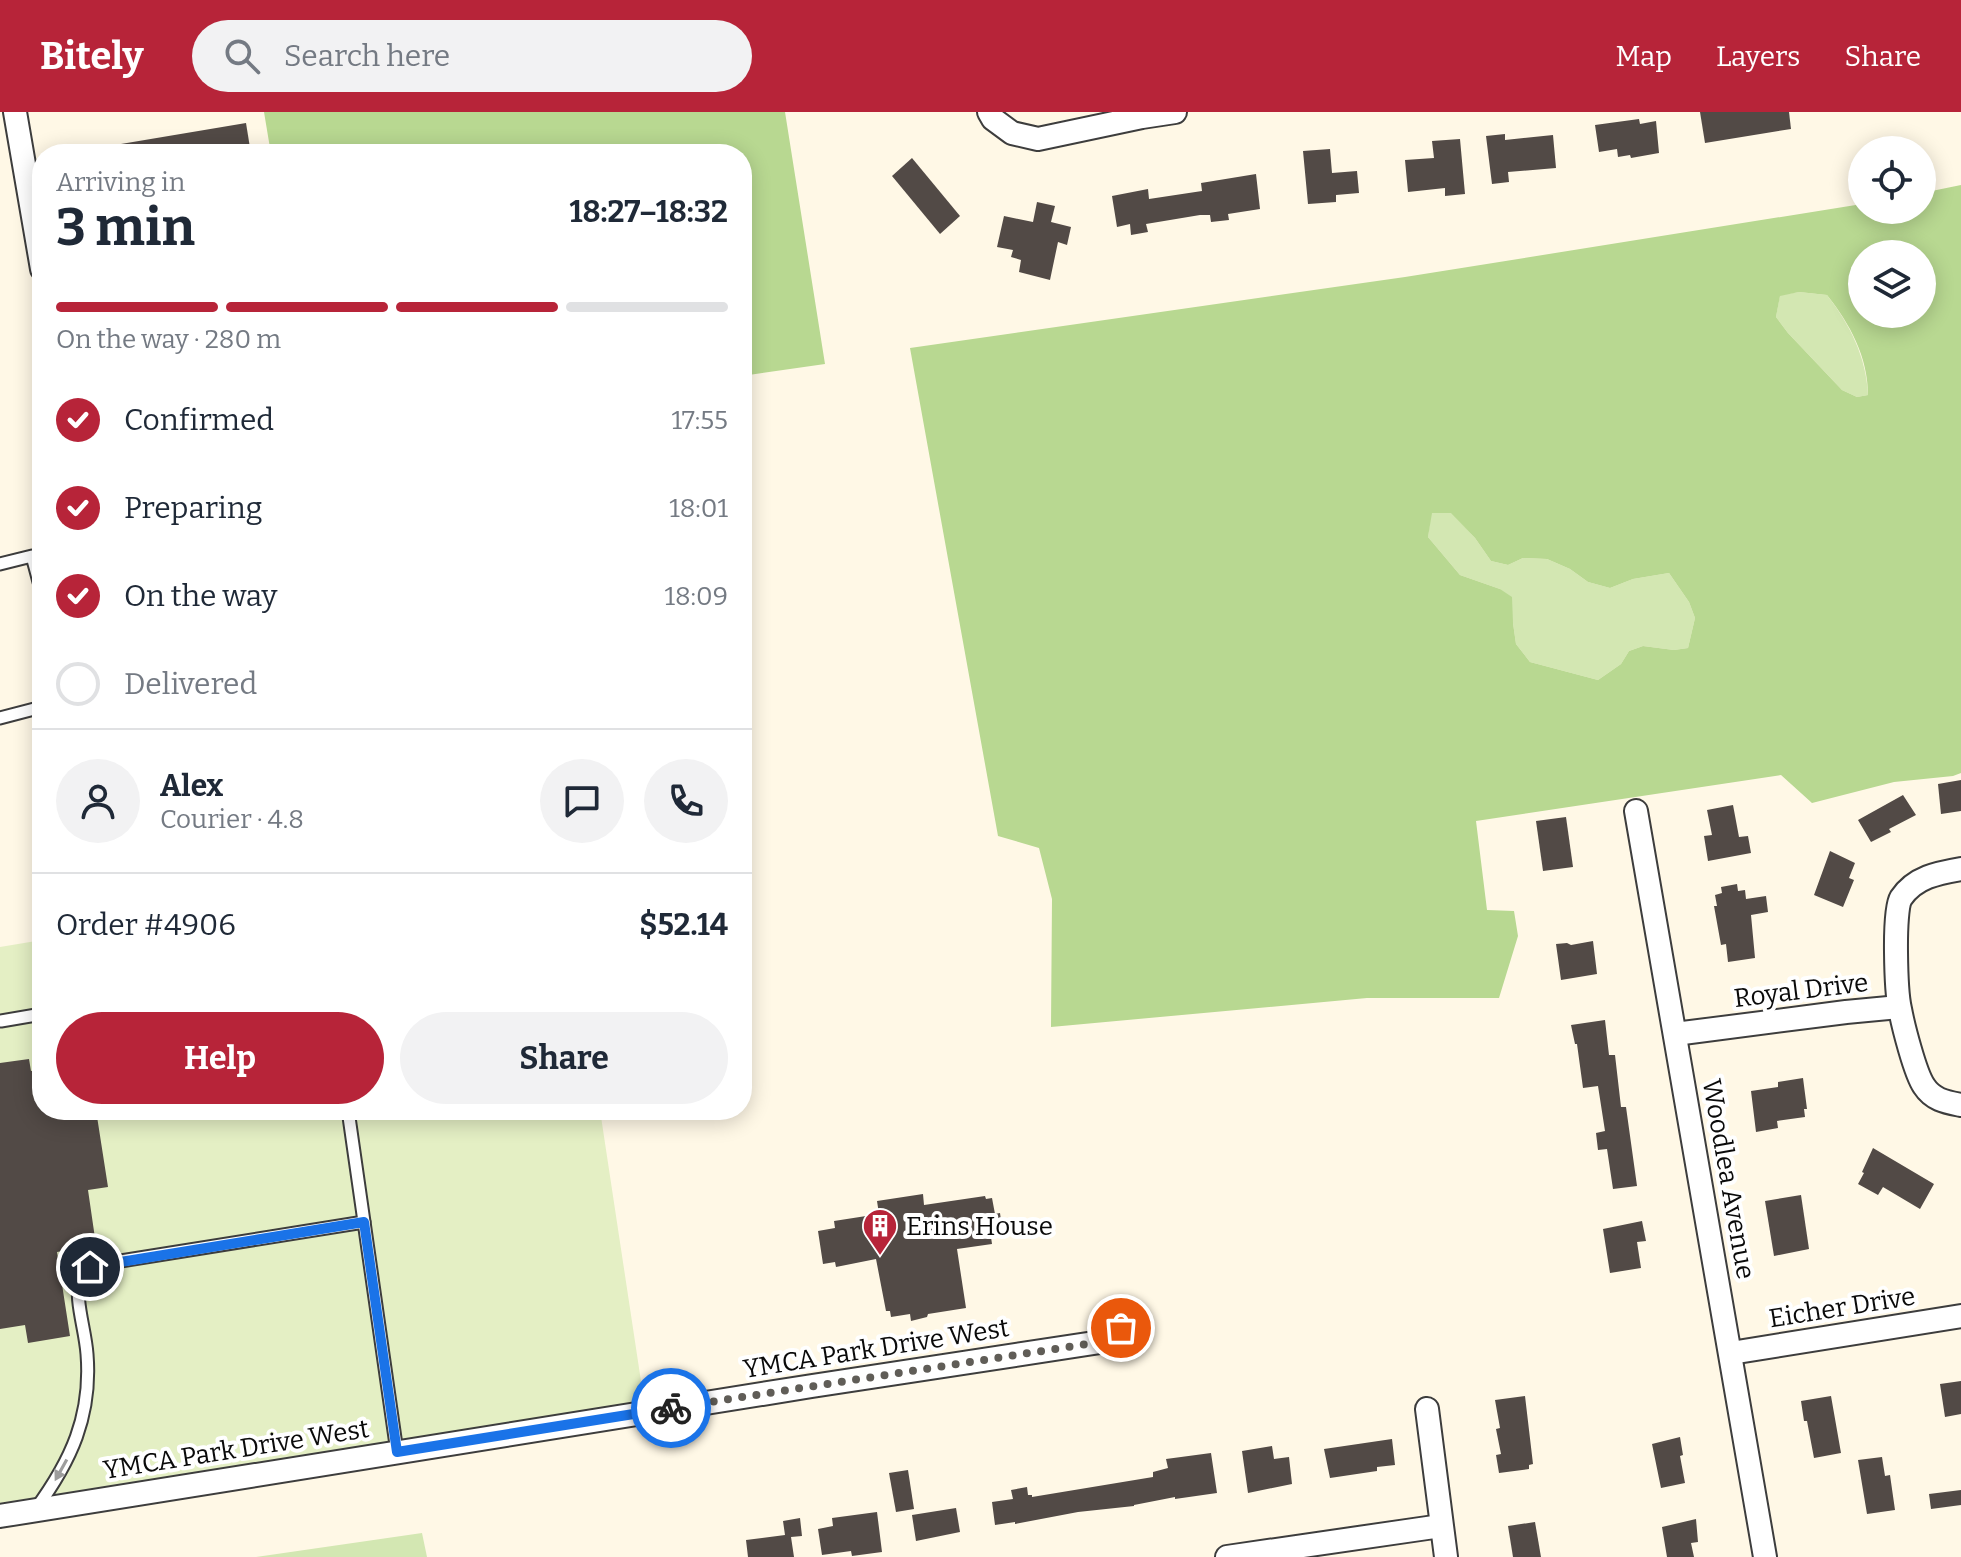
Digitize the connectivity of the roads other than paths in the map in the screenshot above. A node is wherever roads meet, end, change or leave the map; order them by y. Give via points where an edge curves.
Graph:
1 (15, 112) edge
2 (989, 112) edge
3 (1175, 112) edge
4 (32, 203) edge
5 (32, 556) edge
6 (0, 564) edge
7 (32, 710) edge
8 (0, 718) edge
9 (1636, 811) dead end
10 (1961, 869) edge
11 (1899, 1007) junction
12 (32, 1016) edge
13 (1, 1021) edge
14 (1675, 1034) junction
15 (1961, 1105) edge
16 (349, 1120) edge
17 (364, 1222) junction
18 (1136, 1316) dead end
19 (1961, 1316) edge
20 (1731, 1353) junction
21 (1427, 1409) dead end
22 (397, 1452) junction
23 (34, 1510) junction
24 (0, 1516) edge
25 (1441, 1526) junction
26 (1227, 1557) edge
27 (1446, 1557) edge
28 (1765, 1557) edge

1 - 4 street
2 - 3 street via 1012,133 1038,139
5 - 6 lane
7 - 8 lane
9 - 14 street, Woodlea Avenue
10 - 11 street, Royal Drive via 1918,881 1900,900
11 - 14 street, Royal Drive
11 - 15 street via 1924,1087 1940,1101
12 - 13 lane
14 - 20 street, Woodlea Avenue
16 - 17 lane
17 - 22 lane
17 -> 23 lane via 90,1267 80,1274 87,1403 63,1469
18 - 22 street, YMCA Park Drive West via 1107,1341
19 - 20 street, Eicher Drive
20 - 28 street, Woodlea Avenue
21 - 25 street
22 - 23 street, YMCA Park Drive West
23 - 24 street, YMCA Park Drive West
25 - 26 street
25 - 27 street

